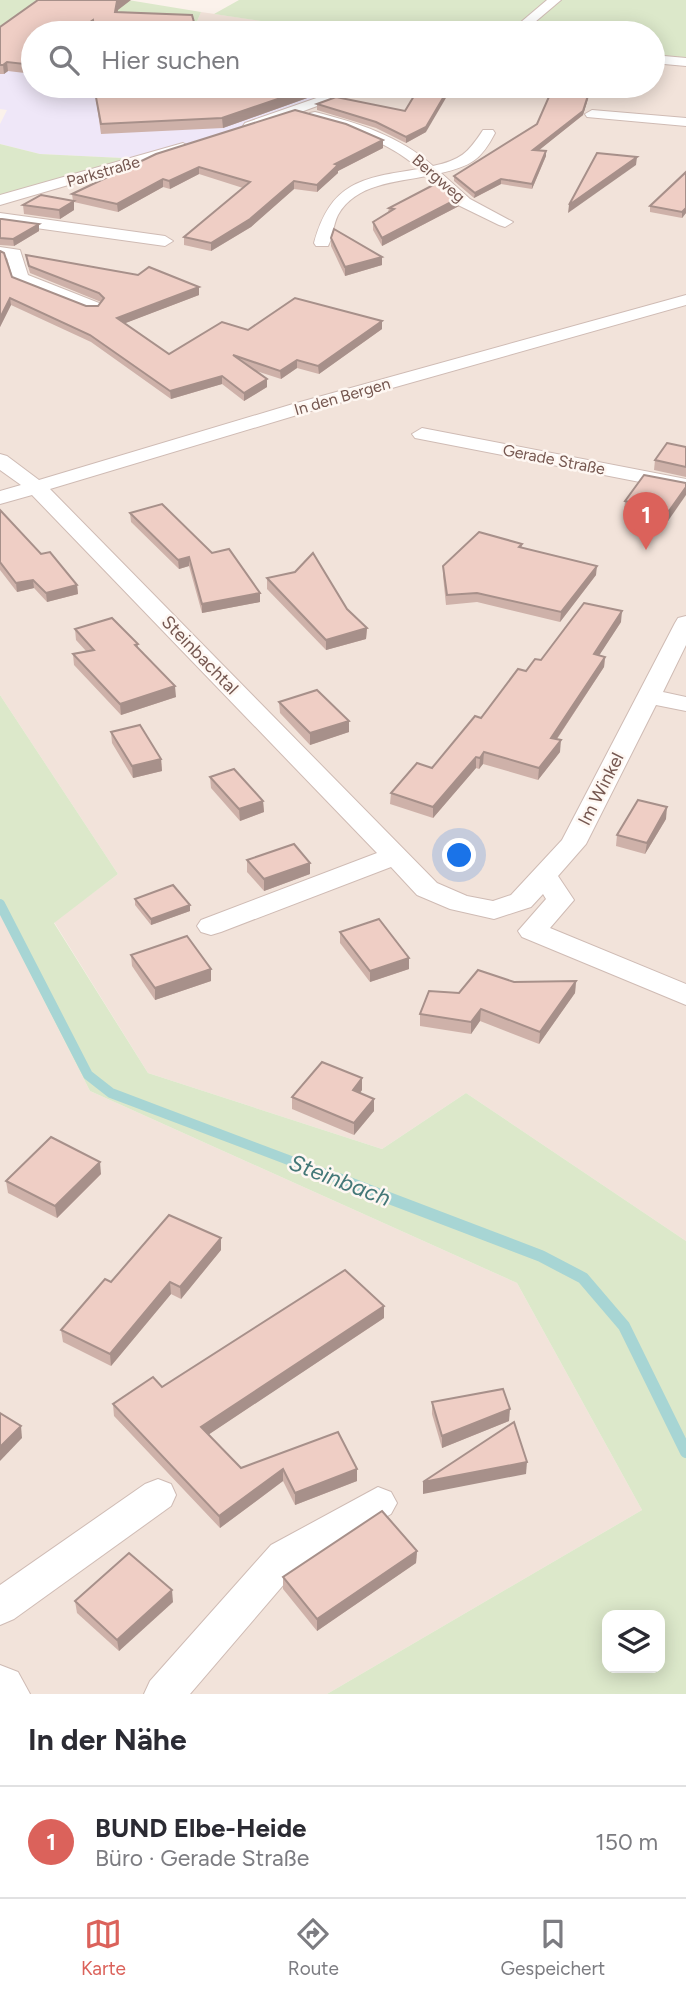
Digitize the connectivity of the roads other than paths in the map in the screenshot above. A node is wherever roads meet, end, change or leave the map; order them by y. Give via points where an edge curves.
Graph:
1 (555, 0) edge
2 (529, 21) edge
3 (665, 60) edge
4 (686, 62) edge
5 (328, 98) edge
6 (293, 110) junction
7 (592, 114) dead end
8 (686, 122) edge
9 (237, 130) edge
10 (488, 133) dead end
11 (202, 141) edge
12 (431, 170) junction
13 (0, 200) edge
14 (0, 218) edge
15 (505, 222) dead end
16 (166, 241) dead end
17 (321, 243) dead end
18 (0, 252) edge
19 (686, 300) edge
20 (93, 307) edge
21 (422, 434) dead end
22 (0, 460) edge
23 (686, 485) edge
24 (37, 488) junction
25 (0, 498) edge
26 (686, 623) edge
27 (648, 696) junction
28 (686, 704) edge
29 (395, 856) junction
30 (545, 876) junction
31 (211, 926) dead end
32 (686, 995) edge
33 (158, 1495) dead end
34 (379, 1503) dead end
35 (0, 1607) edge
36 (0, 1689) edge
37 (5, 1694) edge
38 (163, 1694) edge

1 - 2 street
3 - 4 street
5 - 6 street
6 - 9 street
6 - 12 street, Bergweg via 376,135 408,151
7 - 8 street
10 - 12 street via 475,155
11 - 13 street, Parkstraße
12 - 15 street, Bergweg via 464,202
12 - 17 street via 392,177 352,193 331,212
14 - 16 street
18 - 20 street via 14,254 20,278
19 - 24 street, In den Bergen via 300,408
21 - 23 street, Gerade Straße
22 - 24 street, Steinbachtal
24 - 25 street, In den Bergen
24 - 29 street, Steinbachtal
26 - 27 street, Im Winkel
27 - 28 street
27 - 30 street, Im Winkel via 573,844
29 - 30 street, Steinbachtal via 427,889 494,910 521,901
29 - 31 street
30 - 32 street via 560,900 532,931
33 - 35 street
34 - 38 street via 284,1557
36 - 37 street

